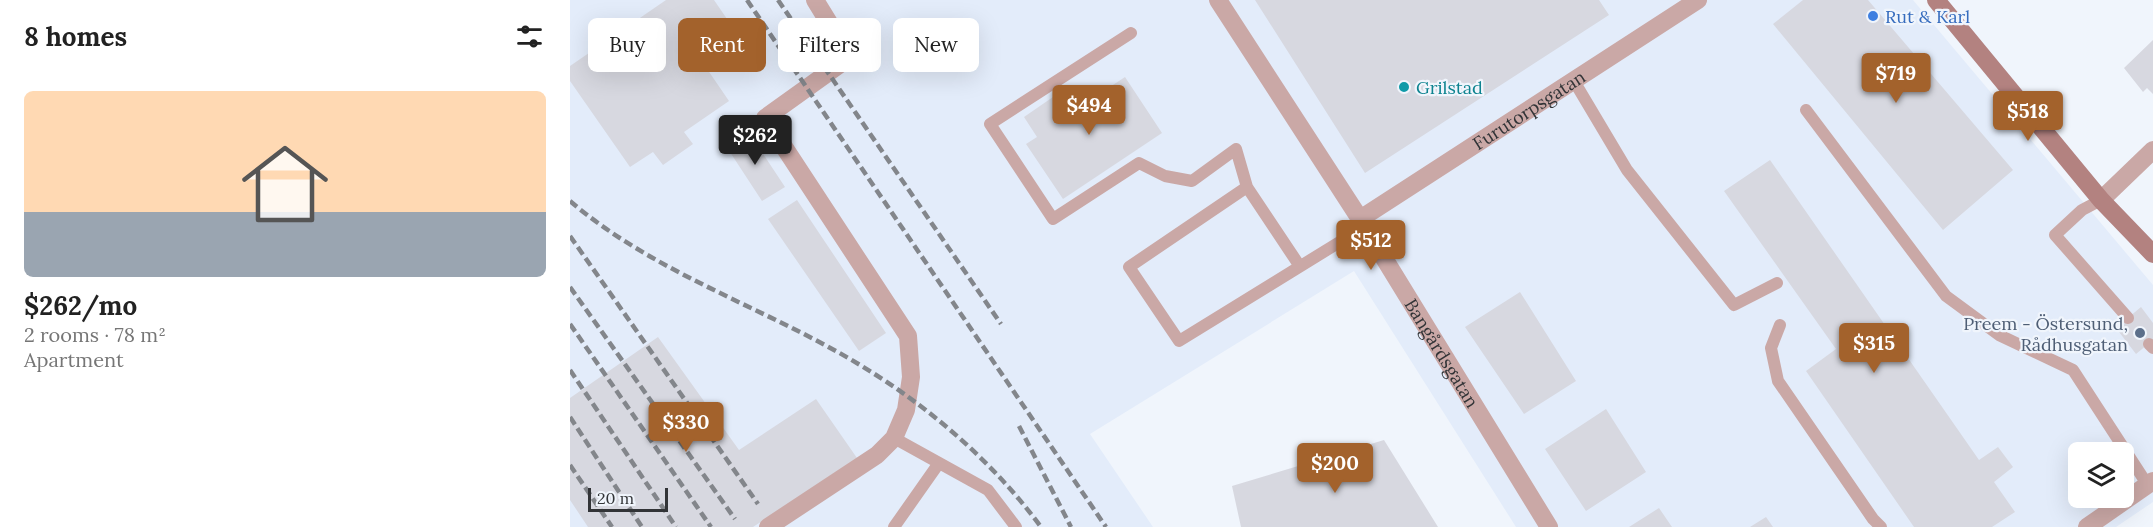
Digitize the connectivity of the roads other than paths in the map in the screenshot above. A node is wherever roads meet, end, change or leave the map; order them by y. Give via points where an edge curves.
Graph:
1 (815, 0) edge
2 (1218, 0) edge
3 (1698, 0) edge
4 (1936, 0) edge
5 (1131, 33) dead end
6 (1574, 81) junction
7 (1806, 110) dead end
8 (2153, 150) edge
9 (1246, 187) junction
10 (2101, 200) junction
11 (1362, 223) junction
12 (2153, 254) edge
13 (1299, 265) junction
14 (1777, 283) dead end
15 (2128, 318) dead end
16 (1780, 326) dead end
17 (894, 438) junction
18 (939, 463) junction
19 (2150, 482) edge
20 (768, 527) edge
21 (894, 527) edge
22 (1016, 527) edge
23 (1549, 527) edge
24 (1881, 527) edge
25 (2087, 527) edge

1 - 17 street via 850,57 765,118 908,336 911,377 906,410
2 - 11 street, Bangårdsgatan
3 - 6 street, Furutorpsgatan
4 - 10 main road
5 - 9 lane via 990,124 1053,219 1139,163 1165,176 1192,181 1236,149
6 - 11 street, Furutorpsgatan
6 - 14 lane via 1627,170 1734,305
7 - 19 lane via 1946,296 1999,335 2073,370
8 - 10 street
9 - 13 lane
9 - 13 lane via 1128,267 1179,341
10 - 12 main road
10 - 15 lane via 2082,210 2055,235
11 - 13 lane
11 - 23 street, Bangårdsgatan
16 - 24 lane via 1771,348 1778,381
17 - 18 lane
17 - 20 street via 877,454
18 - 21 lane
18 - 22 lane via 987,490
19 - 25 street

